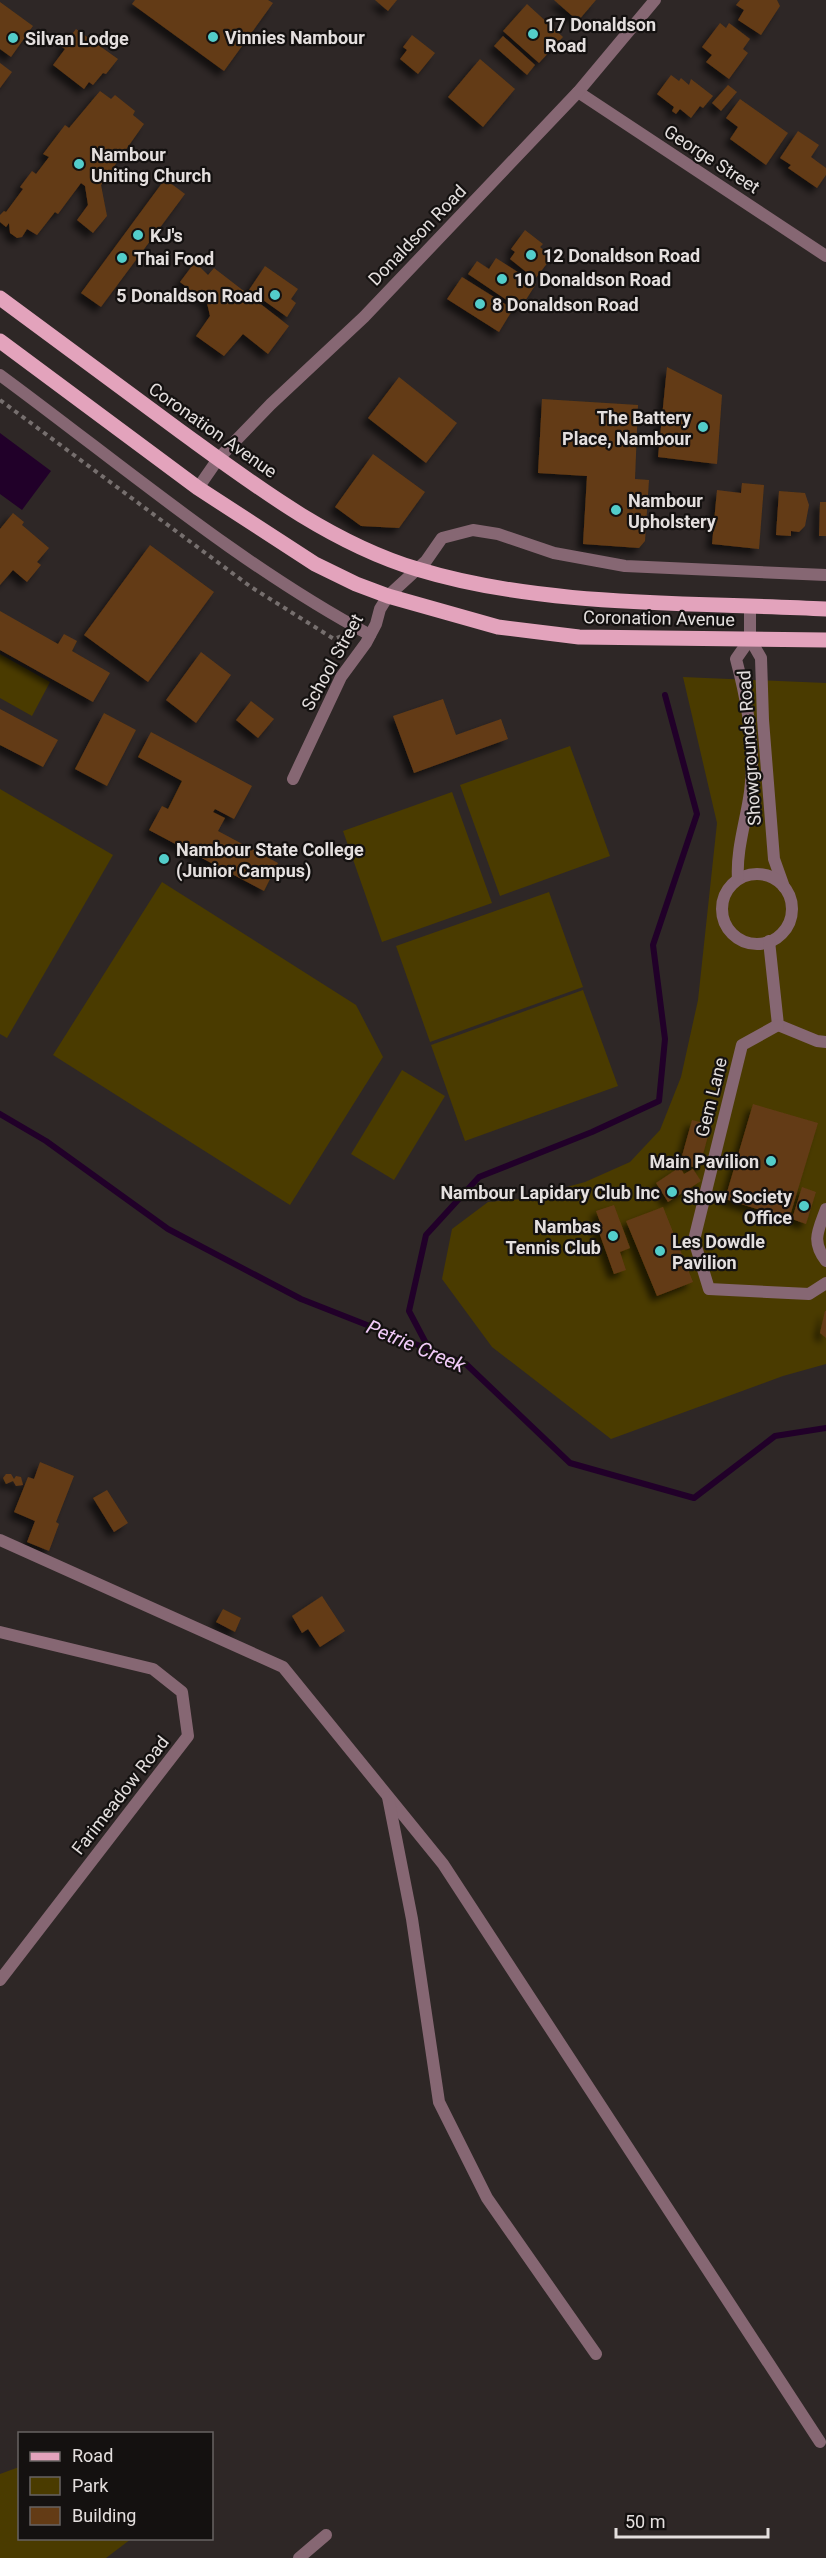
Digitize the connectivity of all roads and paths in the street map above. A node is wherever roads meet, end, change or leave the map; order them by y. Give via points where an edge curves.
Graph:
1 (655, 0) edge
2 (578, 92) junction
3 (826, 256) edge
4 (0, 298) edge
5 (0, 341) edge
6 (0, 375) edge
7 (218, 459) junction
8 (198, 488) junction
9 (417, 570) junction
10 (826, 575) edge
11 (388, 597) junction
12 (750, 605) junction
13 (826, 609) edge
14 (370, 635) junction
15 (750, 639) junction
16 (826, 640) edge
17 (293, 778) dead end
18 (738, 879) junction
19 (784, 888) junction
20 (769, 941) junction
21 (778, 1025) junction
22 (826, 1042) edge
23 (826, 1209) edge
24 (826, 1261) edge
25 (826, 1283) edge
26 (0, 1540) edge
27 (0, 1632) edge
28 (388, 1796) junction
29 (0, 1980) edge
30 (596, 2354) dead end
31 (820, 2442) dead end
32 (326, 2535) dead end
33 (299, 2558) edge

1 - 2 street, Donaldson Road
2 - 3 street, George Street
2 - 7 street, Donaldson Road via 364,317
4 - 7 main road, Coronation Avenue
5 - 8 main road, Coronation Avenue
6 - 14 street via 267,573
7 - 8 street, Donaldson Road
7 - 9 main road, Coronation Avenue via 304,517 378,556
8 - 11 main road, Coronation Avenue via 315,564
9 - 10 street via 442,538 473,530 554,553 625,566
9 - 11 street
9 - 12 main road, Coronation Avenue via 574,597
11 - 14 street, School Street
11 - 15 main road, Coronation Avenue via 498,627 579,637
12 - 13 main road, Coronation Avenue
12 - 15 street
14 - 17 street, School Street via 340,677
15 - 16 main road, Coronation Avenue
15 - 18 street, Showgrounds Road via 736,659 751,748 751,790 737,864
15 - 19 street, Showgrounds Road via 762,658 774,859
18 - 19 street via 767,875
18 - 20 street via 724,896 722,908 728,929 746,942
19 - 20 street via 790,897 790,918 778,936
20 - 21 street
21 - 22 street
21 - 25 street, Gem Lane via 742,1045 694,1240 709,1289 809,1294
23 - 24 street via 816,1238
26 - 28 street via 283,1667
27 - 29 street, Farimeadow Road via 153,1669 182,1692 188,1736
28 - 30 street via 412,1918 439,2102 487,2198
28 - 31 street via 443,1864
32 - 33 street

